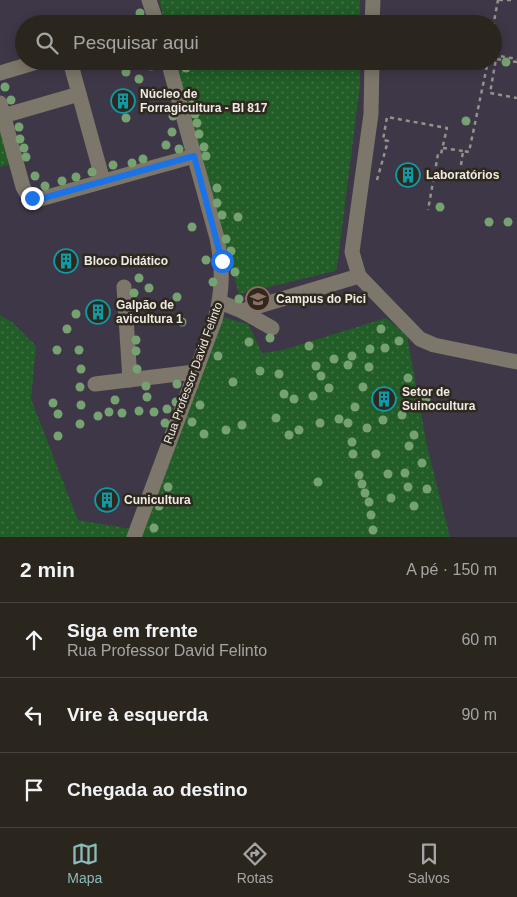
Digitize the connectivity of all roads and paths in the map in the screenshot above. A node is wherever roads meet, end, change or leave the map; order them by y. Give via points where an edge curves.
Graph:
1 (149, 0) edge
2 (373, 0) edge
3 (498, 0) edge
4 (511, 0) edge
5 (154, 15) edge
6 (372, 15) edge
7 (495, 15) edge
8 (502, 58) edge
9 (502, 59) edge
10 (510, 60) junction
11 (517, 60) edge
12 (15, 68) edge
13 (72, 70) edge
14 (170, 70) edge
15 (372, 70) edge
16 (486, 70) edge
17 (494, 70) edge
18 (0, 72) edge
19 (482, 91) junction
20 (490, 93) junction
21 (79, 94) junction
22 (517, 98) edge
23 (2, 109) edge
24 (443, 148) junction
25 (464, 151) junction
26 (194, 156) junction
27 (461, 165) dead end
28 (103, 181) junction
29 (374, 188) dead end
30 (428, 210) dead end
31 (359, 276) junction
32 (124, 287) dead end
33 (220, 302) junction
34 (242, 311) junction
35 (272, 328) dead end
36 (517, 362) edge
37 (195, 372) junction
38 (130, 380) junction
39 (95, 384) dead end
40 (134, 537) edge

1 - 5 street
2 - 6 street
3 - 4 path
3 - 7 path
8 - 10 path
9 - 10 path
10 - 11 path
12 - 18 street
13 - 21 street
14 - 26 street, Rua Professor David Felinto
15 - 31 street via 371,114 352,252
16 - 19 path
17 - 20 path
19 - 20 path
19 - 25 path via 469,152
20 - 22 path
21 - 23 street
21 - 28 street
23 - 28 street via 23,187 28,194 40,199
24 - 25 path
24 - 29 path via 447,128 387,117 383,140 388,141
24 - 30 path via 438,154
25 - 27 path
26 - 28 street
26 - 33 street, Rua Professor David Felinto via 222,261
31 - 34 street
31 - 36 street via 420,338 434,345
32 - 38 street
33 - 34 street
33 - 37 street, Rua Professor David Felinto
34 - 35 street
37 - 38 street
37 - 40 street, Rua Professor David Felinto
38 - 39 street

